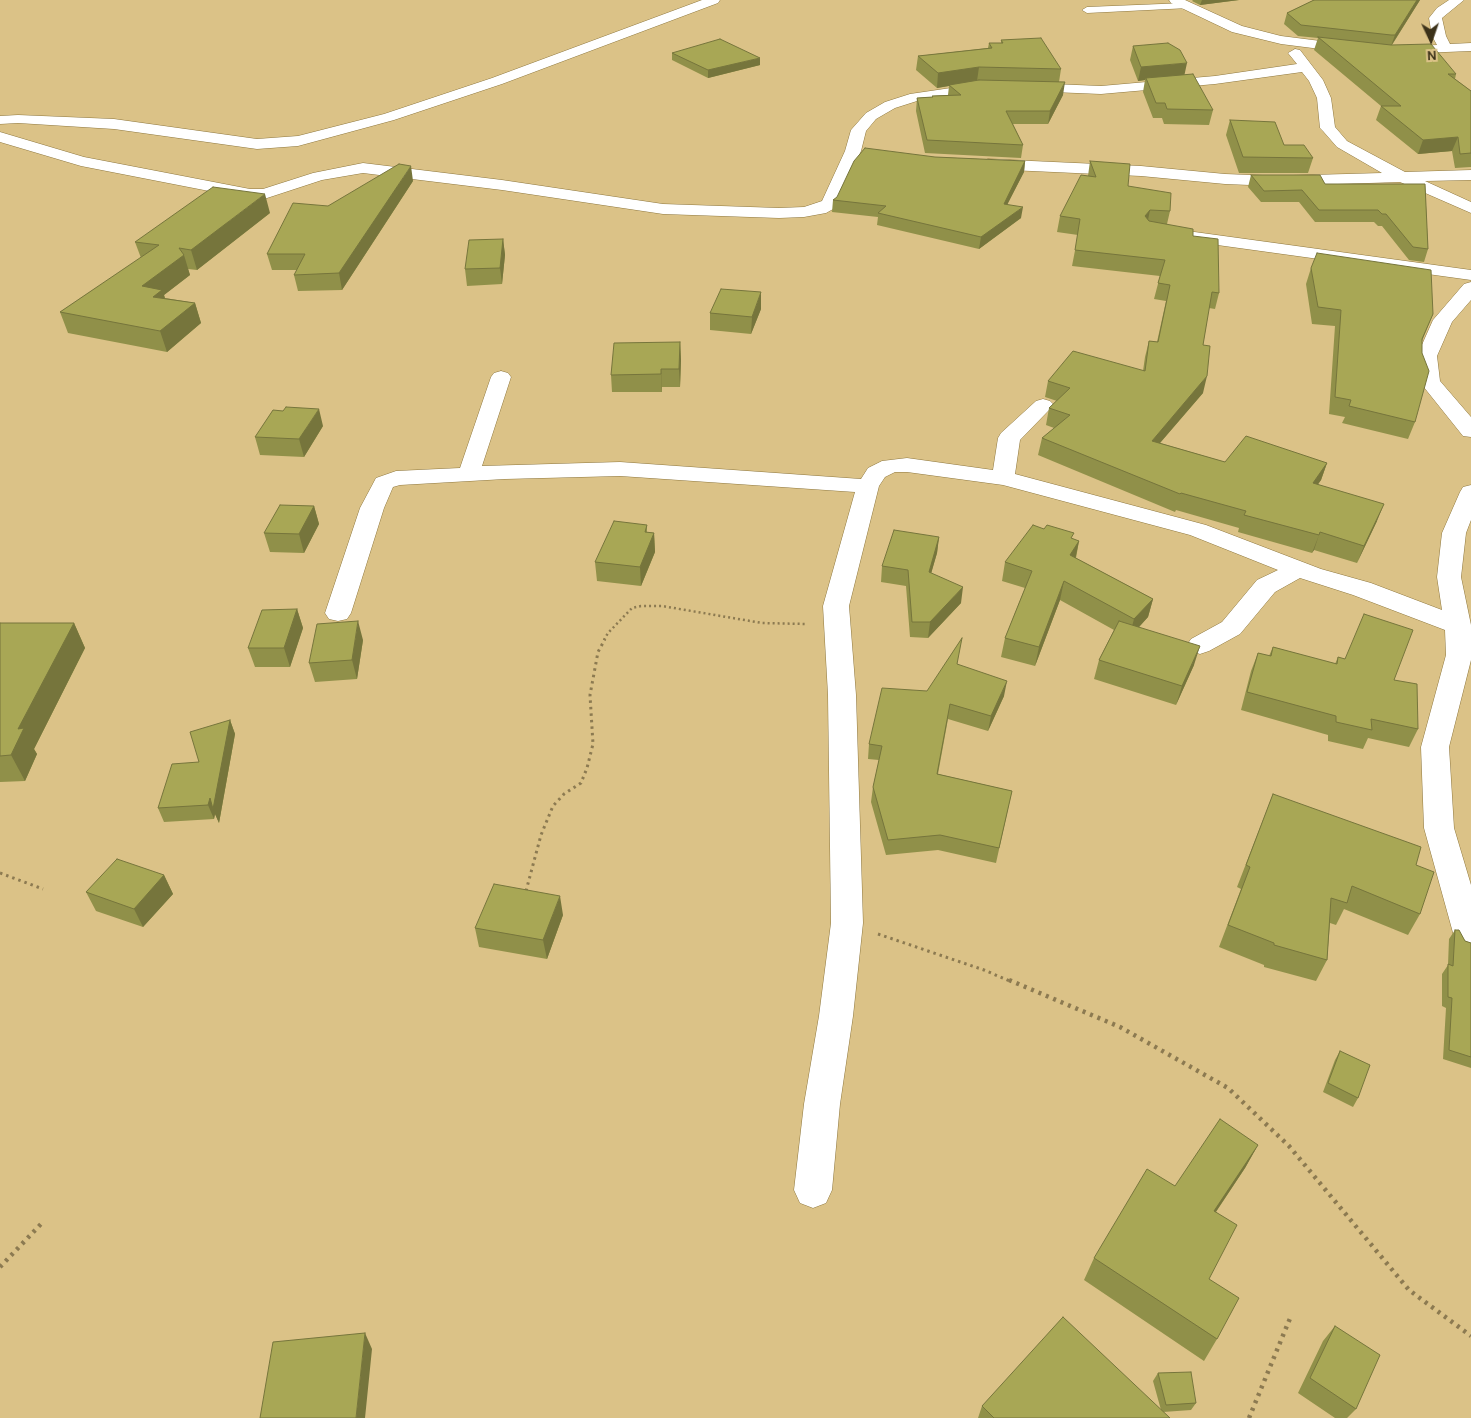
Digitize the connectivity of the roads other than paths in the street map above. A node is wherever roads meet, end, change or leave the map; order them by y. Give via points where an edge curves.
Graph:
1 (714, 0) edge
2 (1458, 0) edge
3 (1180, 3) edge
4 (1087, 10) dead end
5 (1281, 40) junction
6 (1471, 47) edge
7 (1368, 50) edge
8 (1439, 50) junction
9 (1387, 52) edge
10 (1442, 65) edge
11 (1307, 67) junction
12 (997, 87) edge
13 (1015, 87) edge
14 (0, 120) edge
15 (0, 138) edge
16 (853, 151) junction
17 (872, 154) edge
18 (974, 164) edge
19 (1471, 175) edge
20 (1404, 178) junction
21 (1471, 208) edge
22 (1162, 232) edge
23 (1471, 275) edge
24 (1471, 288) edge
25 (502, 377) dead end
26 (1043, 405) dead end
27 (1471, 431) edge
28 (469, 473) junction
29 (1003, 478) junction
30 (868, 486) junction
31 (1471, 492) edge
32 (1298, 569) junction
33 (338, 613) dead end
34 (1458, 625) junction
35 (1200, 645) edge
36 (1465, 657) edge
37 (1471, 940) edge
38 (813, 1190) dead end

1 - 14 street via 389,117 298,141 257,144 114,124
2 - 8 street via 1441,10 1435,18
3 - 4 lane
3 - 5 street via 1237,29
5 - 7 street
5 - 11 street
6 - 8 street
8 - 9 street
8 - 10 street
11 - 13 street via 1215,80 1102,90
11 - 20 street via 1324,98 1328,128 1342,144
12 - 16 street via 915,97 890,105 871,116 859,130
15 - 16 street via 81,161 250,194 264,194 319,176 363,168 663,209 779,213 804,212 829,204
16 - 17 street
18 - 20 street via 1275,181
19 - 20 street
20 - 21 street
22 - 23 street
24 - 27 street via 1443,320 1427,356 1430,382
25 - 28 street
26 - 29 street via 1010,438
28 - 30 street via 620,469
28 - 33 street via 402,476 384,484 372,508
29 - 30 street via 898,465 882,468
29 - 32 street via 1198,530
30 - 38 street via 836,606 842,695 847,923
31 - 34 street via 1454,533 1449,577
32 - 34 street
32 - 35 street via 1266,586 1231,628
34 - 36 street
36 - 37 street via 1435,747 1439,828

